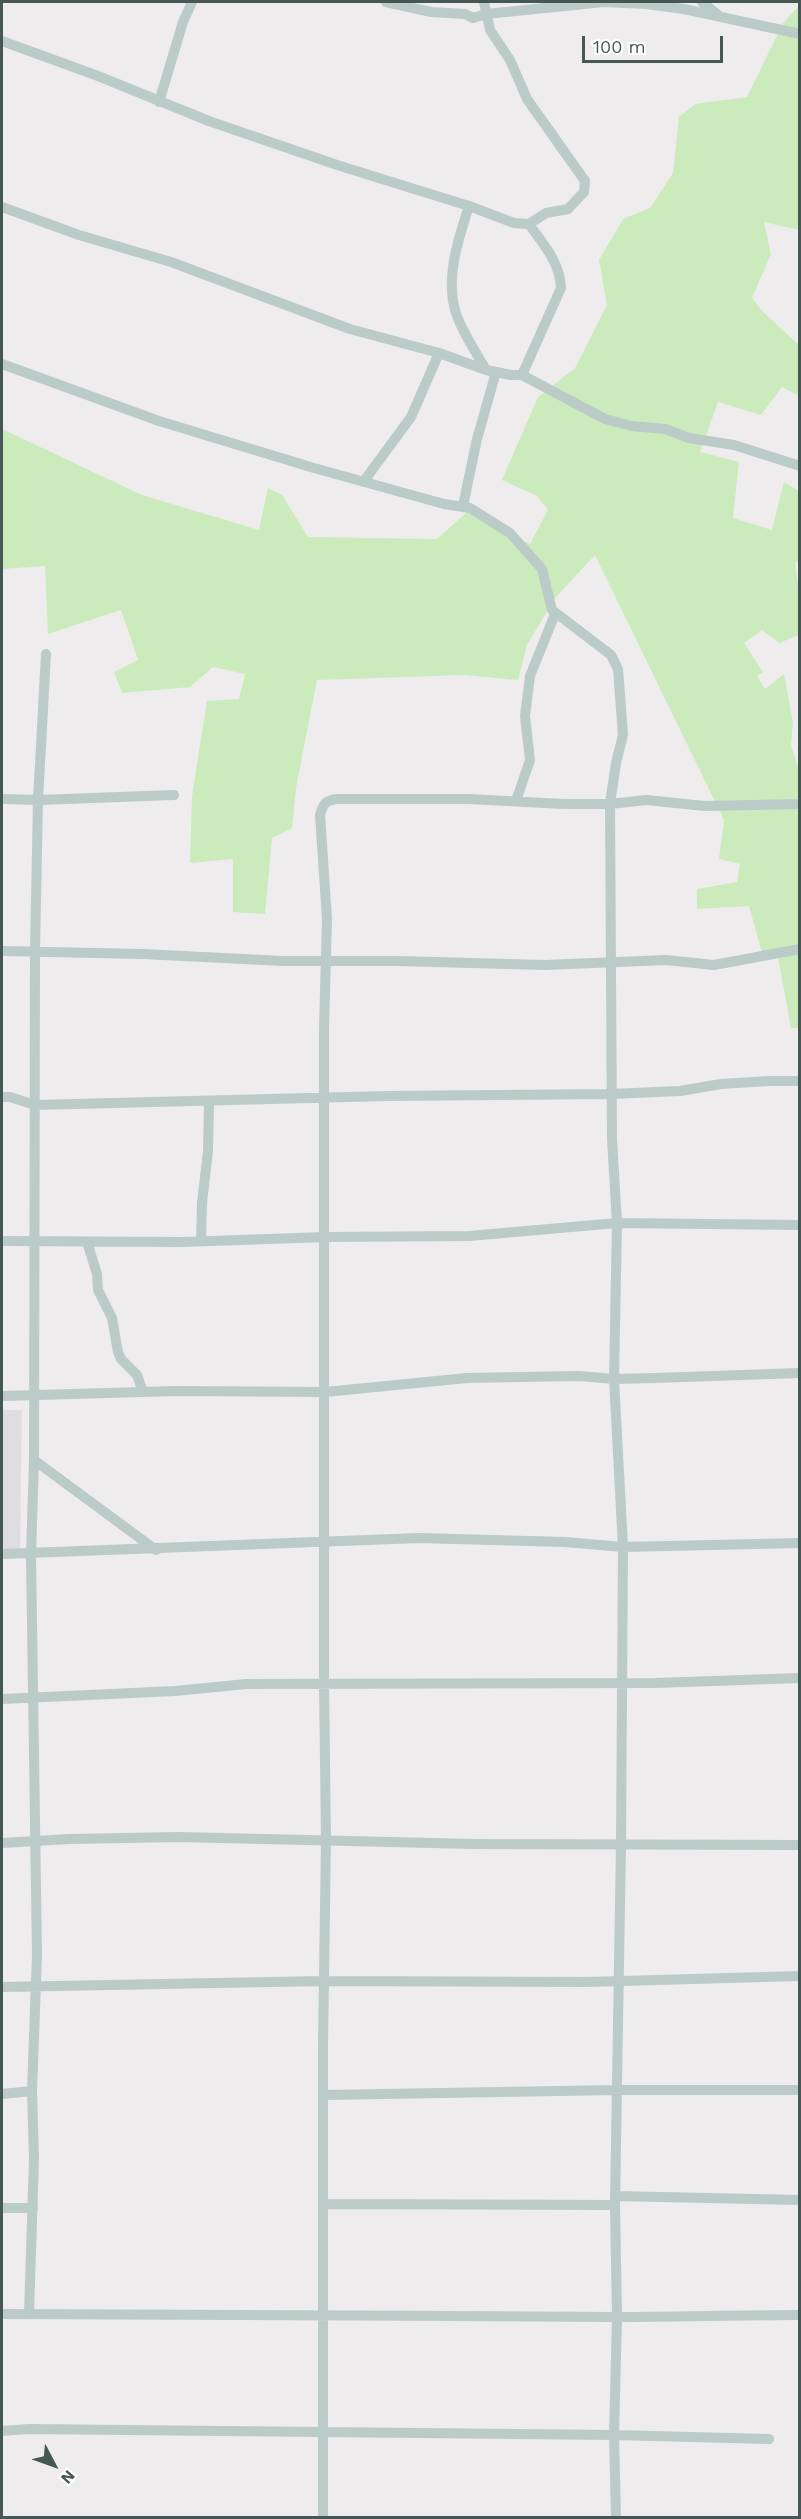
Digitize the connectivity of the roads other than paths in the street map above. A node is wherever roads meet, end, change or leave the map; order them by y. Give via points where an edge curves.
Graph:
1 (192, 2) edge
2 (386, 2) edge
3 (484, 2) edge
4 (702, 2) edge
5 (486, 14) junction
6 (724, 18) junction
7 (800, 34) edge
8 (2, 41) edge
9 (159, 102) junction
10 (469, 206) junction
11 (2, 207) edge
12 (529, 224) junction
13 (439, 353) junction
14 (2, 364) edge
15 (491, 371) junction
16 (522, 375) junction
17 (800, 466) edge
18 (364, 481) junction
19 (463, 506) junction
20 (555, 614) junction
21 (45, 654) dead end
22 (174, 795) dead end
23 (2, 799) edge
24 (38, 800) junction
25 (516, 801) junction
26 (610, 804) junction
27 (800, 804) edge
28 (800, 949) edge
29 (2, 951) edge
30 (35, 951) junction
31 (325, 960) junction
32 (612, 964) junction
33 (800, 1081) edge
34 (611, 1094) junction
35 (2, 1097) edge
36 (325, 1098) junction
37 (208, 1102) junction
38 (35, 1105) junction
39 (617, 1223) junction
40 (800, 1225) edge
41 (326, 1237) junction
42 (2, 1241) edge
43 (35, 1241) junction
44 (201, 1241) junction
45 (87, 1242) junction
46 (800, 1373) edge
47 (614, 1379) junction
48 (143, 1392) junction
49 (325, 1392) junction
50 (34, 1394) junction
51 (2, 1396) edge
52 (34, 1460) junction
53 (325, 1543) junction
54 (800, 1543) edge
55 (622, 1547) junction
56 (156, 1550) junction
57 (2, 1554) edge
58 (31, 1555) junction
59 (800, 1678) edge
60 (622, 1682) junction
61 (324, 1683) junction
62 (2, 1699) edge
63 (32, 1699) junction
64 (326, 1840) junction
65 (34, 1842) junction
66 (2, 1843) edge
67 (621, 1844) junction
68 (800, 1845) edge
69 (800, 1976) edge
70 (325, 1981) junction
71 (618, 1981) junction
72 (2, 1987) edge
73 (34, 1987) junction
74 (617, 2090) junction
75 (800, 2090) edge
76 (32, 2091) junction
77 (2, 2094) edge
78 (324, 2095) junction
79 (800, 2200) edge
80 (615, 2201) junction
81 (325, 2204) junction
82 (2, 2208) edge
83 (33, 2208) junction
84 (2, 2314) edge
85 (29, 2314) junction
86 (322, 2314) junction
87 (800, 2315) edge
88 (617, 2317) junction
89 (2, 2431) edge
90 (322, 2434) junction
91 (614, 2435) junction
92 (769, 2439) dead end
93 (323, 2517) edge
94 (616, 2517) edge

1 - 9 street
2 - 5 street via 473,18
3 - 5 street
4 - 6 street
5 - 6 street via 604,2 646,4
5 - 12 street via 490,30 510,60 527,99 585,181 584,192 567,209 546,213
6 - 7 street
8 - 9 street
9 - 10 street via 337,165
10 - 12 street via 514,223
10 - 15 street via 455,250 453,300 463,330
11 - 13 street via 171,262 350,329
12 - 16 street via 552,256 561,288
13 - 15 street
13 - 18 street via 411,417
14 - 18 street via 159,421
15 - 16 street
15 - 19 street
16 - 17 street via 605,419 734,445
18 - 19 street
19 - 20 street via 517,538 542,569
20 - 25 street via 530,676 525,716 530,760
20 - 26 street via 611,655 618,669 622,740
21 - 24 street
22 - 24 street
23 - 24 street
24 - 30 street
25 - 26 street
25 - 31 street via 327,800 320,815 326,896
26 - 27 street via 636,800 705,806
26 - 32 street
28 - 32 street via 714,964 666,960
29 - 30 street
30 - 31 street
30 - 38 street
31 - 32 street
31 - 36 street
32 - 34 street
33 - 34 street
34 - 36 street
34 - 39 street
35 - 38 street
36 - 37 street
36 - 41 street
37 - 38 street
37 - 44 street
38 - 43 street
39 - 40 street
39 - 41 street via 505,1234
39 - 47 street
41 - 44 street
41 - 49 street
42 - 43 street
43 - 45 street
43 - 50 street
44 - 45 street
45 - 48 street via 98,1290 112,1318 118,1352 137,1376
46 - 47 street
47 - 49 street via 467,1378
47 - 55 street
48 - 49 street
48 - 50 street
49 - 53 street
50 - 51 street
50 - 52 street
52 - 56 street
52 - 58 street
53 - 55 street via 419,1538
53 - 56 street
53 - 61 street
54 - 55 street
55 - 60 street
56 - 58 street
57 - 58 street
58 - 63 street
59 - 60 street
60 - 61 street
60 - 67 street
61 - 63 street via 246,1684
61 - 64 street
62 - 63 street
63 - 65 street
64 - 65 street via 179,1836
64 - 67 street
64 - 70 street
65 - 66 street
65 - 73 street
67 - 68 street
67 - 71 street
69 - 71 street
70 - 71 street
70 - 73 street
70 - 78 street
71 - 74 street
72 - 73 street
73 - 76 street
74 - 75 street
74 - 78 street
74 - 80 street
76 - 77 street
76 - 83 street
78 - 81 street
79 - 80 street
80 - 81 street
80 - 88 street
81 - 86 street
82 - 83 street
83 - 85 street
84 - 85 street
85 - 86 street
86 - 88 street
86 - 90 street
87 - 88 street
88 - 91 street
89 - 90 street
90 - 91 street
90 - 93 street
91 - 92 street
91 - 94 street

